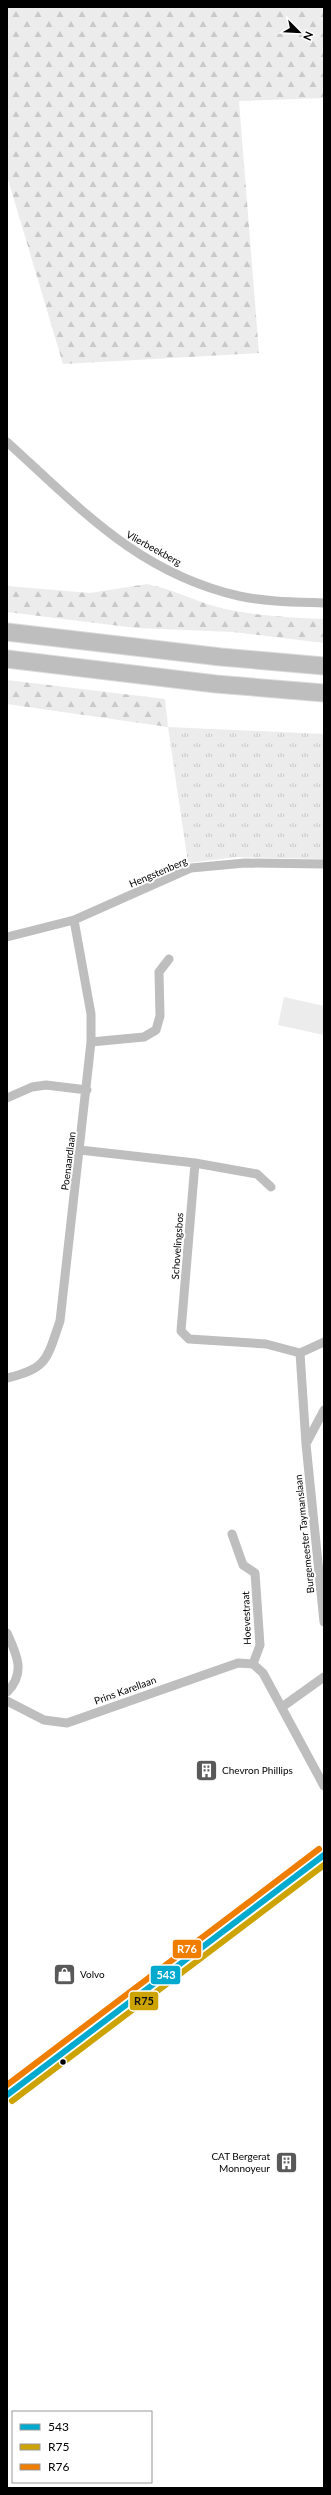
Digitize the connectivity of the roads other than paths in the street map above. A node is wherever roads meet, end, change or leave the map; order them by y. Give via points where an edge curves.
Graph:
1 (7, 442) edge
2 (324, 603) edge
3 (7, 632) edge
4 (7, 659) edge
5 (324, 666) edge
6 (324, 693) edge
7 (324, 864) edge
8 (74, 920) junction
9 (7, 937) edge
10 (169, 959) dead end
11 (91, 1042) junction
12 (87, 1090) junction
13 (7, 1098) edge
14 (80, 1150) junction
15 (195, 1163) junction
16 (271, 1187) dead end
17 (324, 1342) edge
18 (300, 1353) junction
19 (7, 1378) edge
20 (324, 1410) edge
21 (306, 1444) junction
22 (232, 1534) dead end
23 (324, 1622) edge
24 (7, 1633) edge
25 (253, 1664) junction
26 (324, 1677) edge
27 (7, 1692) edge
28 (7, 1702) edge
29 (282, 1706) junction
30 (324, 1786) edge
31 (324, 1855) edge
32 (7, 2094) edge

1 - 2 street, Vlierbeekberg via 110,535 162,567 210,587 240,596 273,601
3 - 5 highway
4 - 6 highway via 201,682
7 - 8 street, Hengstenberg via 244,863 192,868
8 - 9 street, Hengstenberg
8 - 11 street, Poenaardlaan via 91,1014
10 - 11 street via 159,972 160,1016 156,1030 144,1037
11 - 12 street, Poenaardlaan
12 - 13 street via 46,1085 32,1087
12 - 14 street, Poenaardlaan
14 - 15 street
14 - 19 street, Poenaardlaan via 60,1321 46,1360 27,1374
15 - 16 street via 257,1174
15 - 18 street, Schovelingsbos via 181,1331 189,1339 266,1344
17 - 18 street
18 - 21 street, Burgemeester Taymanslaan
20 - 21 street
21 - 23 street, Burgemeester Taymanslaan
22 - 25 street, Hoevestraat via 243,1565 255,1573 260,1645
24 - 27 street via 19,1658 19,1673
25 - 28 street, Prins Karellaan via 238,1663 67,1723 44,1720
25 - 29 street via 263,1673
26 - 29 street
29 - 30 street
31 - 32 main road

